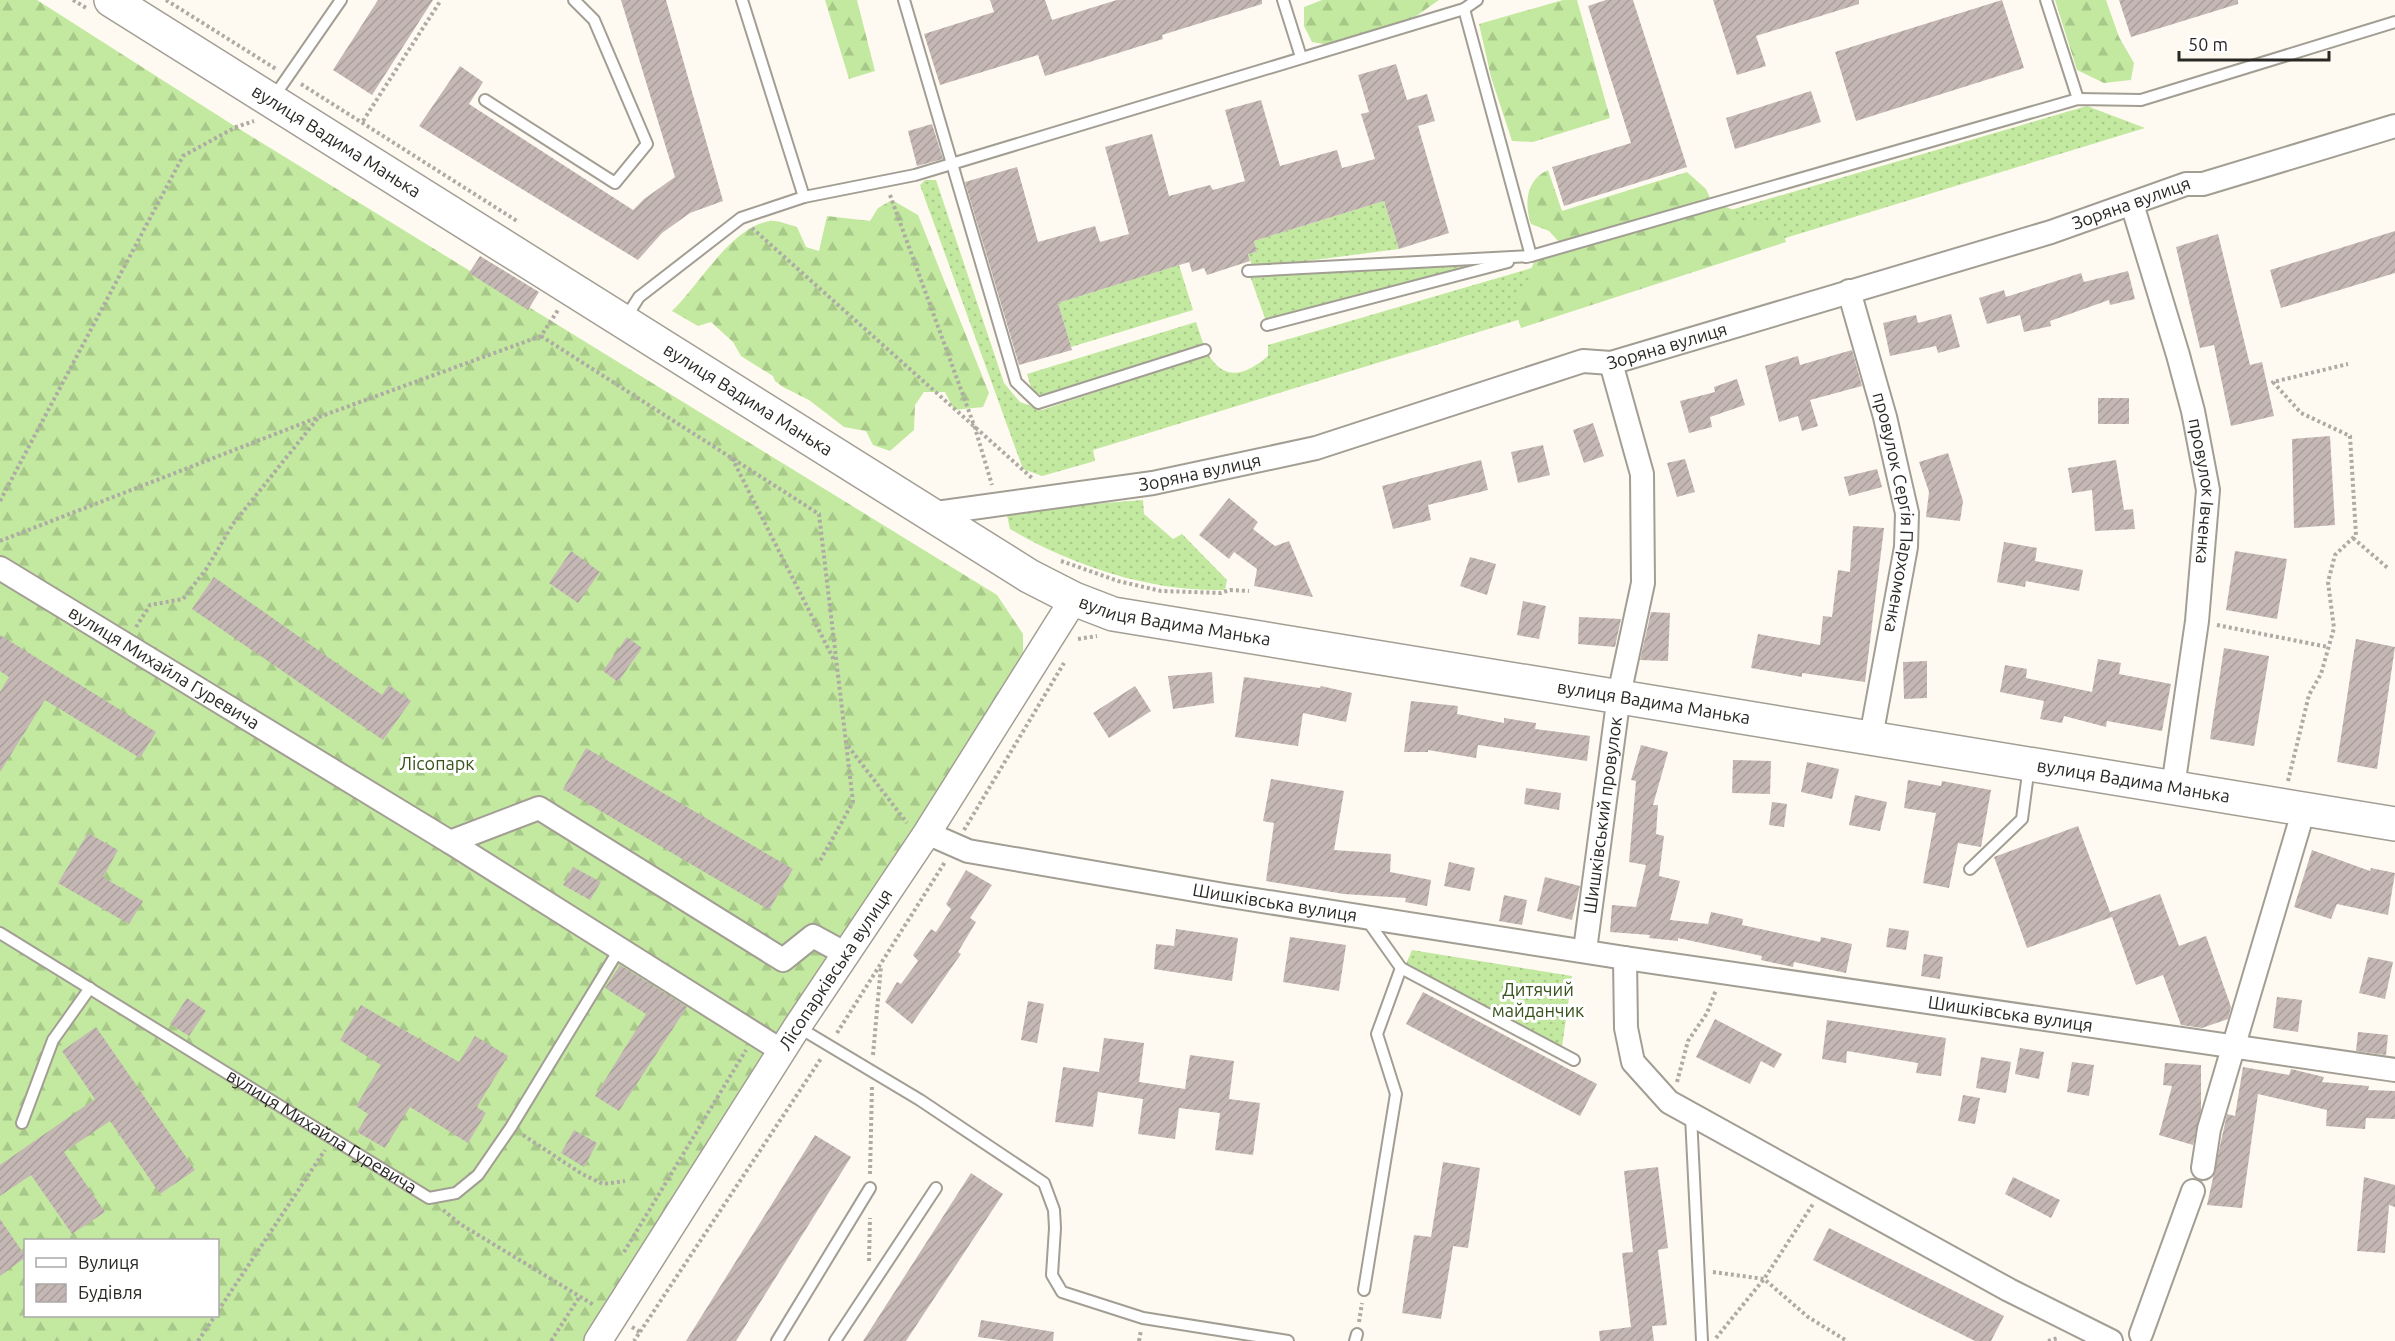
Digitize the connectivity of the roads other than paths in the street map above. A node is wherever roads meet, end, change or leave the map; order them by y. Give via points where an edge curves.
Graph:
1 (111, 0) edge
2 (340, 0) edge
3 (574, 0) edge
4 (742, 0) edge
5 (904, 0) edge
6 (1283, 0) edge
7 (1477, 0) edge
8 (2046, 0) edge
9 (1464, 9) junction
10 (2395, 22) edge
11 (1301, 57) junction
12 (280, 88) junction
13 (2078, 99) junction
14 (485, 100) dead end
15 (2395, 126) edge
16 (953, 162) junction
17 (804, 196) junction
18 (2132, 204) junction
19 (1531, 256) junction
20 (1248, 271) dead end
21 (1850, 291) junction
22 (623, 321) junction
23 (1267, 325) dead end
24 (1205, 350) dead end
25 (1611, 363) junction
26 (929, 514) junction
27 (0, 568) edge
28 (1074, 599) junction
29 (1619, 695) junction
30 (1871, 737) junction
31 (2030, 763) junction
32 (2173, 787) junction
33 (2294, 807) junction
34 (2395, 824) edge
35 (920, 832) junction
36 (450, 842) junction
37 (1970, 868) dead end
38 (1363, 915) junction
39 (0, 933) edge
40 (620, 948) junction
41 (1585, 950) junction
42 (846, 954) junction
43 (1625, 958) junction
44 (1401, 968) junction
45 (90, 988) junction
46 (797, 1027) junction
47 (2232, 1048) junction
48 (782, 1051) junction
49 (1574, 1060) dead end
50 (2395, 1070) edge
51 (1691, 1116) junction
52 (22, 1123) dead end
53 (2203, 1168) dead end
54 (870, 1188) road end
55 (936, 1188) dead end
56 (2193, 1191) dead end
57 (1364, 1290) road end
58 (2142, 1339) edge
59 (598, 1341) edge
60 (777, 1341) edge
61 (835, 1341) edge
62 (1288, 1341) edge
63 (1702, 1341) edge
64 (2111, 1341) edge

1 - 12 main road, вулиця Вадима Манька
2 - 12 lane
3 - 14 lane via 594,20 647,144 615,183
4 - 17 lane
5 - 16 lane
6 - 11 lane
7 - 9 lane
8 - 13 lane
9 - 11 lane
9 - 19 lane
10 - 13 lane via 2141,100
11 - 16 lane
12 - 22 main road, вулиця Вадима Манька
13 - 19 lane
15 - 18 street, Зоряна вулиця via 2203,184 2186,184
16 - 17 lane via 915,175
16 - 24 lane via 1016,382 1038,403
17 - 22 lane via 741,218 639,297
18 - 21 street, Зоряна вулиця
18 - 32 street, провулок Івченка via 2193,411 2208,490 2197,621
19 - 20 lane
19 - 23 lane
21 - 25 street, Зоряна вулиця
21 - 30 street, провулок Сергія Пархоменка via 1907,513 1906,547
22 - 26 main road, вулиця Вадима Манька
25 - 26 street, Зоряна вулиця via 1583,361 1316,448 1153,483
25 - 29 street, Шишківський провулок via 1642,474 1644,522 1643,583
26 - 28 main road, вулиця Вадима Манька
27 - 36 street, вулиця Михайла Гуревича
28 - 29 main road, вулиця Вадима Манька via 1113,614 1140,619
28 - 35 street, Лісопарківська вулиця
29 - 30 main road, вулиця Вадима Манька
29 - 41 street, Шишківський провулок
30 - 31 main road, вулиця Вадима Манька
31 - 32 main road, вулиця Вадима Манька
31 - 37 lane via 2022,819
32 - 33 main road, вулиця Вадима Манька
33 - 34 main road, вулиця Вадима Манька
33 - 47 street
35 - 38 street, Шишківська вулиця via 968,851
35 - 42 street, Лісопарківська вулиця
36 - 40 street, вулиця Михайла Гуревича
36 - 42 street via 539,808 783,960 813,936
38 - 41 street, Шишківська вулиця
38 - 44 lane
39 - 45 lane, вулиця Михайла Гуревича
40 - 45 lane, вулиця Михайла Гуревича via 511,1127 468,1185 450,1195 429,1198
40 - 48 street, вулиця Михайла Гуревича
41 - 43 street, Шишківська вулиця
42 - 46 street, Лісопарківська вулиця
43 - 47 street, Шишківська вулиця
43 - 51 street via 1626,1028 1633,1062 1669,1102
44 - 49 lane
44 - 57 lane via 1377,1034 1396,1094
45 - 52 lane via 53,1040
46 - 48 street, Лісопарківська вулиця
46 - 62 lane via 920,1100 1044,1183 1054,1210 1052,1275 1062,1292 1143,1318
47 - 50 street, Шишківська вулиця
47 - 53 street via 2209,1129
48 - 59 street, Лісопарківська вулиця
51 - 63 lane
51 - 64 street via 2009,1290
54 - 60 lane
55 - 61 lane
56 - 58 street

